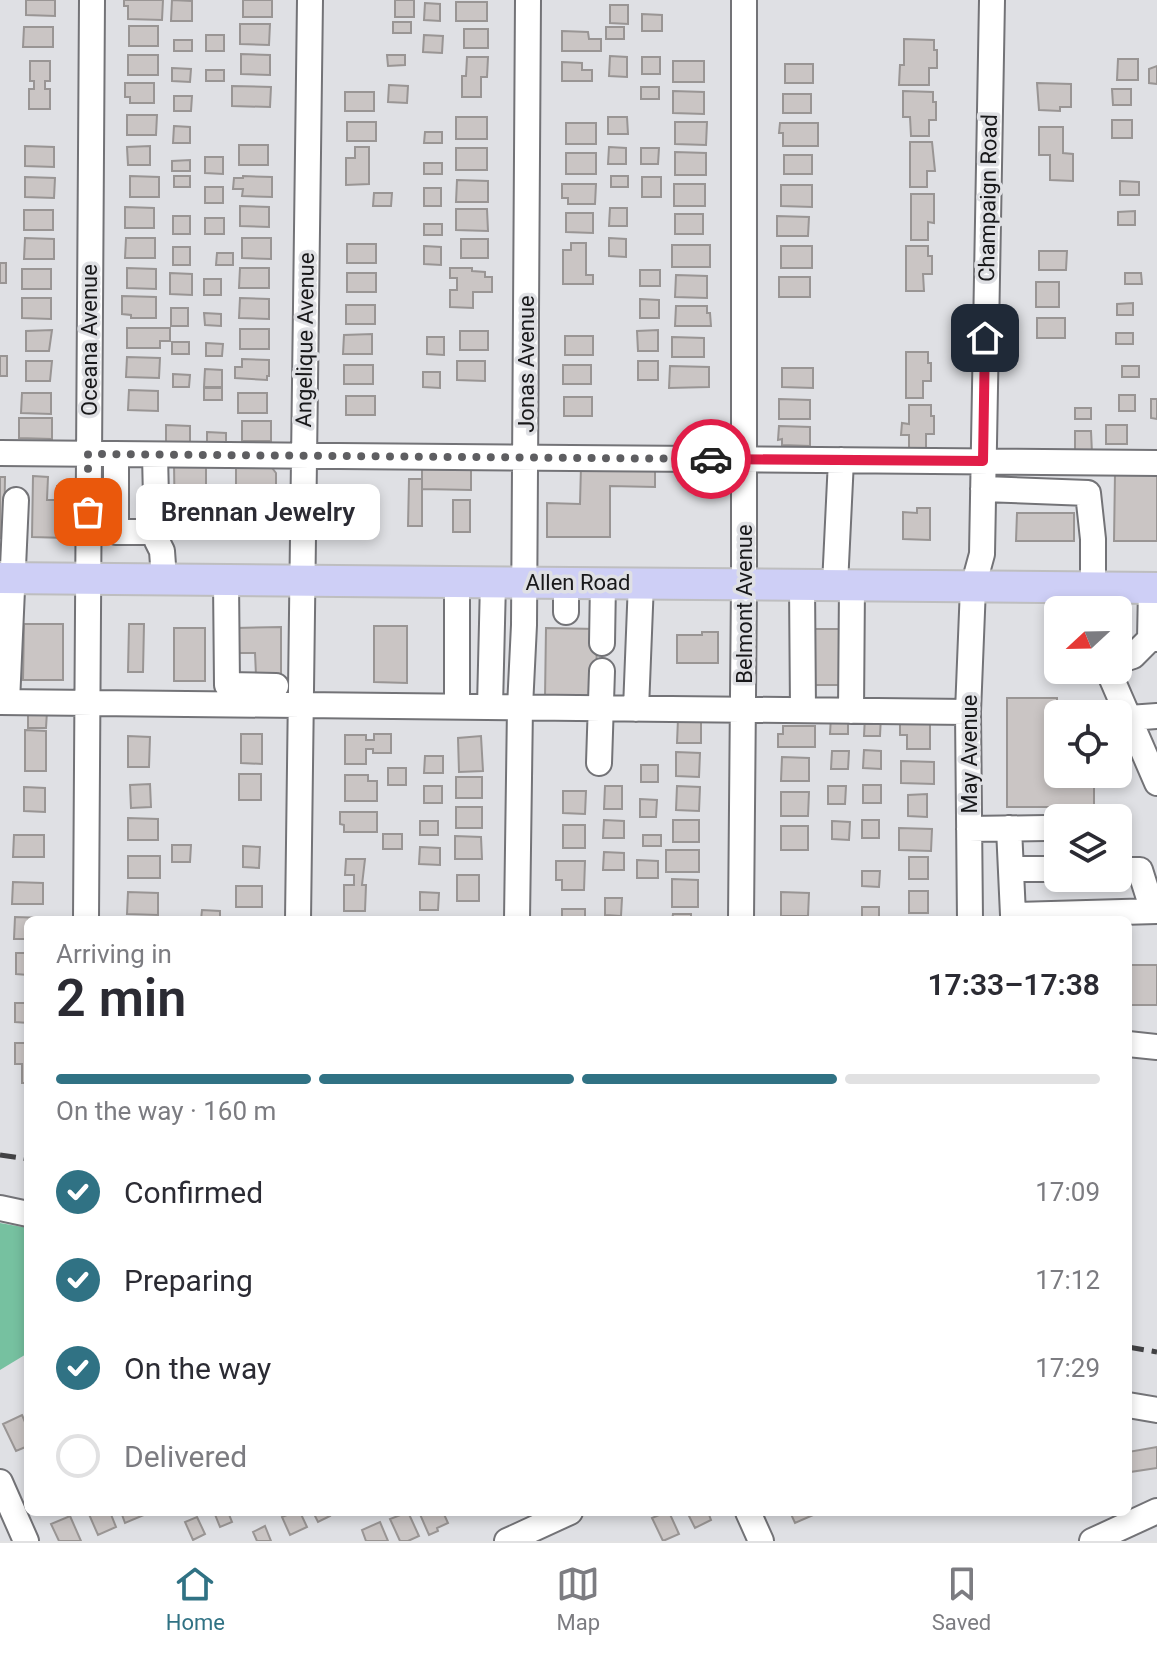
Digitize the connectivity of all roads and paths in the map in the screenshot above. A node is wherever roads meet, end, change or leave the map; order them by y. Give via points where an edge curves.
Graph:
1 (92, 0) edge
2 (310, 0) edge
3 (528, 0) edge
4 (744, 0) edge
5 (992, 0) edge
6 (0, 453) edge
7 (88, 454) junction
8 (116, 454) junction
9 (155, 455) junction
10 (303, 456) junction
11 (525, 457) junction
12 (745, 460) junction
13 (841, 460) junction
14 (983, 461) junction
15 (1157, 463) edge
16 (983, 489) junction
17 (16, 500) dead end
18 (157, 532) junction
19 (6, 578) edge
20 (87, 579) junction
21 (164, 579) junction
22 (226, 581) junction
23 (303, 581) junction
24 (457, 582) junction
25 (493, 582) junction
26 (524, 582) junction
27 (603, 582) junction
28 (641, 582) junction
29 (744, 583) junction
30 (802, 585) junction
31 (843, 585) junction
32 (973, 587) junction
33 (1154, 588) edge
34 (1082, 595) edge
35 (1154, 639) edge
36 (602, 643) dead end
37 (1132, 656) edge
38 (602, 671) dead end
39 (276, 686) dead end
40 (4, 702) edge
41 (87, 702) junction
42 (301, 705) junction
43 (457, 706) junction
44 (490, 706) junction
45 (520, 707) junction
46 (600, 707) junction
47 (636, 709) junction
48 (743, 710) junction
49 (803, 710) junction
50 (851, 711) junction
51 (968, 712) junction
52 (1157, 716) edge
53 (1132, 718) edge
54 (1132, 725) edge
55 (599, 763) dead end
56 (1157, 783) edge
57 (1009, 828) junction
58 (1044, 828) edge
59 (969, 829) junction
60 (1011, 869) junction
61 (1044, 869) edge
62 (1132, 870) edge
63 (1155, 911) edge
64 (86, 916) edge
65 (298, 916) edge
66 (517, 916) edge
67 (741, 916) edge
68 (970, 916) edge
69 (0, 1208) edge
70 (24, 1213) edge
71 (1132, 1406) edge
72 (1157, 1410) edge
73 (9, 1494) edge
74 (1157, 1511) edge
75 (561, 1516) edge
76 (750, 1516) edge
77 (26, 1541) edge
78 (507, 1541) edge
79 (761, 1541) edge
80 (1092, 1541) edge

1 - 7 street, Oceana Avenue
2 - 10 street, Angelique Avenue
3 - 11 street, Jonas Avenue
4 - 12 street, Belmont Avenue
5 - 14 street, Champaign Road
6 - 7 street
7 - 8 street
7 - 20 street, Oceana Avenue
8 - 9 street
8 - 18 street via 116,532
9 - 10 street
9 - 18 street
10 - 11 street
10 - 23 street, Angelique Avenue
11 - 12 street
11 - 26 street, Jonas Avenue
12 - 13 street
12 - 29 street, Belmont Avenue
13 - 14 street
13 - 31 street
14 - 15 street
14 - 16 street, Champaign Road
16 - 32 street, Champaign Road via 982,554
16 - 34 street via 1088,493 1093,539
17 - 19 street
18 - 21 street
19 - 20 main road, Allen Road
19 - 40 street
20 - 21 main road, Allen Road
20 - 41 street, Oceana Avenue
21 - 22 main road, Allen Road
22 - 23 main road, Allen Road
22 - 39 street via 227,685
23 - 24 main road, Allen Road
23 - 42 street, Angelique Avenue
24 - 25 main road, Allen Road
24 - 43 street
25 - 26 main road, Allen Road
25 - 44 street
26 - 27 main road, Allen Road via 566,597
26 - 45 street, Jonas Avenue
27 - 28 main road, Allen Road
27 - 36 street
28 - 29 main road, Allen Road
28 - 47 street
29 - 30 main road, Allen Road
29 - 48 street, Belmont Avenue
30 - 31 main road, Allen Road
30 - 49 street
31 - 32 main road, Allen Road
31 - 50 street
32 - 34 main road, Allen Road
32 - 51 street, May Avenue
33 - 34 main road, Allen Road
33 - 35 street
35 - 37 street
38 - 46 street
40 - 41 street
41 - 42 street
41 - 64 street, Oceana Avenue
42 - 43 street
42 - 65 street, Angelique Avenue
43 - 44 street
44 - 45 street
45 - 46 street
45 - 66 street, Jonas Avenue
46 - 47 street
46 - 55 street
47 - 48 street
48 - 49 street
48 - 67 street, Belmont Avenue
49 - 50 street
50 - 51 street
51 - 59 street, May Avenue
52 - 53 street
54 - 56 street
57 - 58 street
57 - 59 street
57 - 60 street
59 - 68 street, May Avenue
60 - 61 street
60 - 63 street via 1013,915
62 - 63 street via 1140,870
69 - 70 street
71 - 72 street
73 - 77 street
74 - 80 street
75 - 78 street
76 - 79 street

